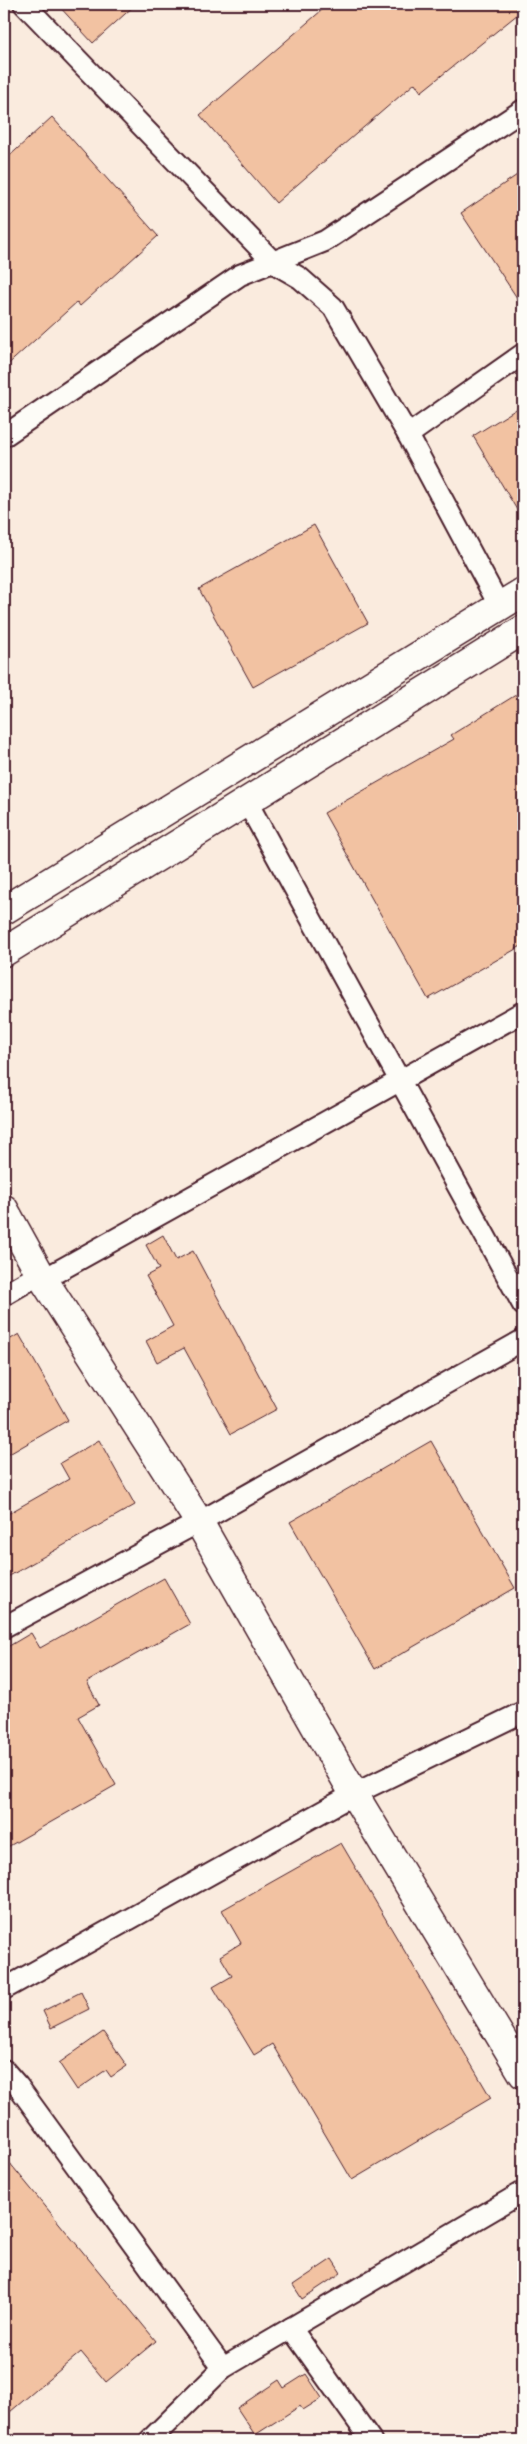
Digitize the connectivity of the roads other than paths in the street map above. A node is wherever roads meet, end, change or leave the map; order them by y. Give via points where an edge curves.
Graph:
1 (24, 4) edge
2 (523, 110) edge
3 (274, 262) junction
4 (523, 354) edge
5 (408, 435) junction
6 (4, 436) edge
7 (523, 592) edge
8 (500, 606) junction
9 (520, 638) edge
10 (247, 802) junction
11 (4, 910) edge
12 (4, 952) edge
13 (523, 1012) edge
14 (399, 1080) junction
15 (4, 1208) edge
16 (42, 1277) junction
17 (4, 1295) edge
18 (523, 1305) edge
19 (523, 1340) edge
20 (199, 1522) junction
21 (4, 1627) edge
22 (523, 1712) edge
23 (354, 1794) junction
24 (4, 1989) edge
25 (4, 2070) edge
26 (523, 2074) edge
27 (523, 2192) edge
28 (292, 2328) junction
29 (223, 2368) junction
30 (150, 2440) edge
31 (371, 2440) edge

1 - 3 street
2 - 3 street via 325,241
3 - 5 street via 300,278 333,307
3 - 6 street via 240,275
4 - 5 street
5 - 8 street
7 - 8 main road
8 - 11 main road
9 - 10 main road
10 - 12 main road
10 - 14 street
13 - 14 street
14 - 16 street
14 - 18 street
15 - 16 main road
16 - 17 street
16 - 20 main road
19 - 20 street
20 - 21 street
20 - 23 main road
22 - 23 street
23 - 24 street
23 - 26 main road
25 - 29 street
27 - 28 street
28 - 29 street
28 - 31 street
29 - 30 street

